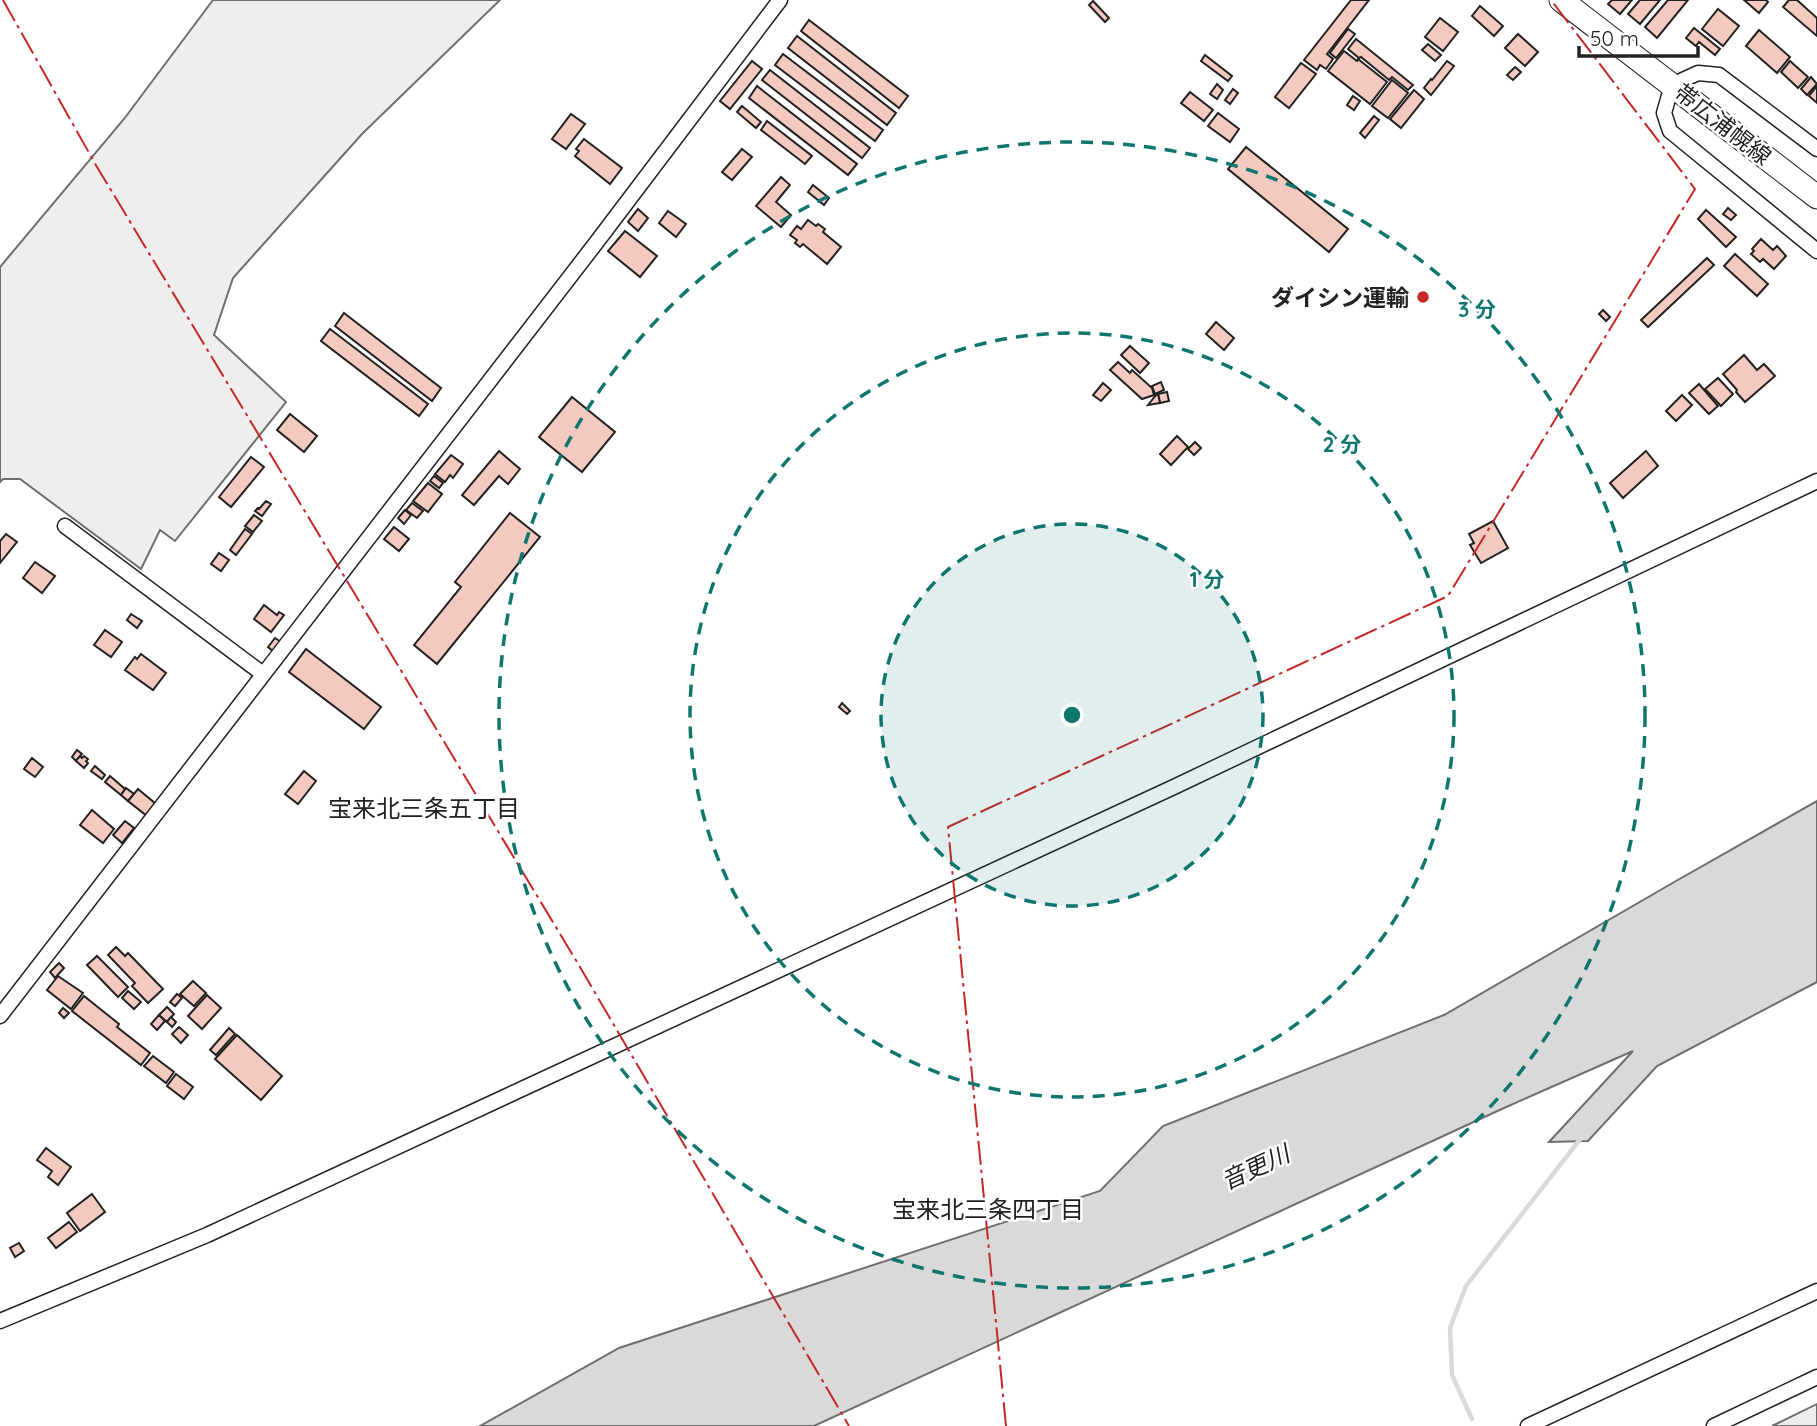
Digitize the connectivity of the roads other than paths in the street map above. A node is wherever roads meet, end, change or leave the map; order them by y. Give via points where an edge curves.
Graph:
1 (780, 0) edge
2 (1562, 0) edge
3 (1672, 85) junction
4 (1817, 149) edge
5 (1817, 197) edge
6 (1817, 251) edge
7 (1817, 481) edge
8 (65, 526) dead end
9 (263, 674) junction
10 (0, 1016) edge
11 (1817, 1291) edge
12 (0, 1321) edge
13 (1817, 1377) edge
14 (1528, 1426) edge
15 (1714, 1426) edge

1 - 9 street
2 - 3 main road, 帯広浦幌線
3 - 4 street via 1698,73 1719,75
3 - 5 main road, 帯広浦幌線
3 - 6 street via 1664,113 1670,131
7 - 12 street via 1176,786 496,1101 206,1235
8 - 9 street
9 - 10 street
11 - 14 street
13 - 15 street

